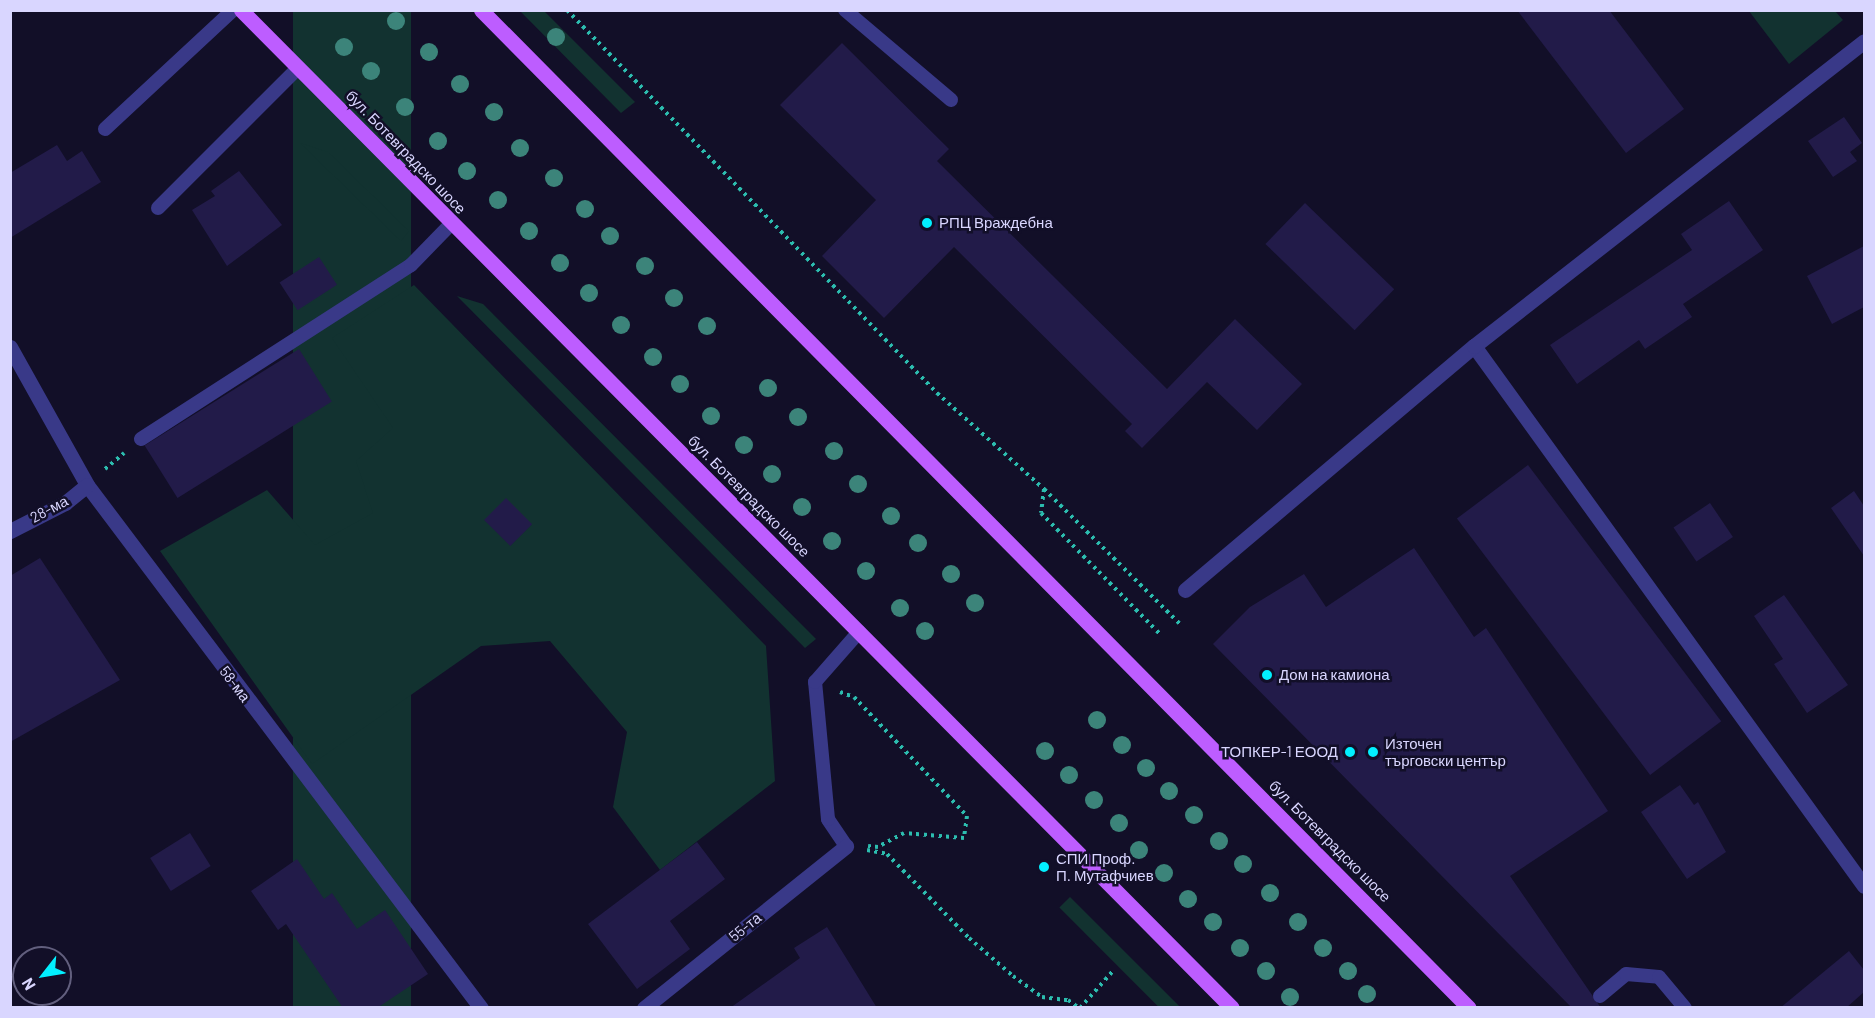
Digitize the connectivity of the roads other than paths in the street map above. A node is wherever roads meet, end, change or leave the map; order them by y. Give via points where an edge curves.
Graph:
1 (232, 10) edge
2 (241, 10) edge
3 (481, 10) edge
4 (845, 10) edge
5 (1864, 41) edge
6 (298, 68) junction
7 (951, 100) dead end
8 (105, 129) dead end
9 (158, 208) dead end
10 (451, 224) junction
11 (1474, 346) junction
12 (10, 347) edge
13 (141, 439) road end
14 (87, 485) junction
15 (10, 531) edge
16 (1185, 591) dead end
17 (859, 632) junction
18 (846, 846) joint
19 (1864, 886) edge
20 (1600, 996) dead end
21 (481, 1008) edge
22 (644, 1008) edge
23 (1232, 1008) edge
24 (1469, 1008) edge
25 (1685, 1008) edge

1 - 8 lane
2 - 6 main road, бул. Ботевградско шосе
3 - 24 main road, бул. Ботевградско шосе
4 - 7 lane
5 - 11 street
6 - 9 lane
6 - 10 main road, бул. Ботевградско шосе
10 - 13 lane via 411,265
10 - 17 main road, бул. Ботевградско шосе
11 - 16 street
11 - 19 street
12 - 14 street, 58-ма
14 - 15 street, 28-ма via 65,503
14 - 21 street, 58-ма
17 - 18 lane via 815,682 828,819
17 - 23 main road, бул. Ботевградско шосе
18 - 22 street, 55-та
20 - 25 lane via 1626,974 1659,977

